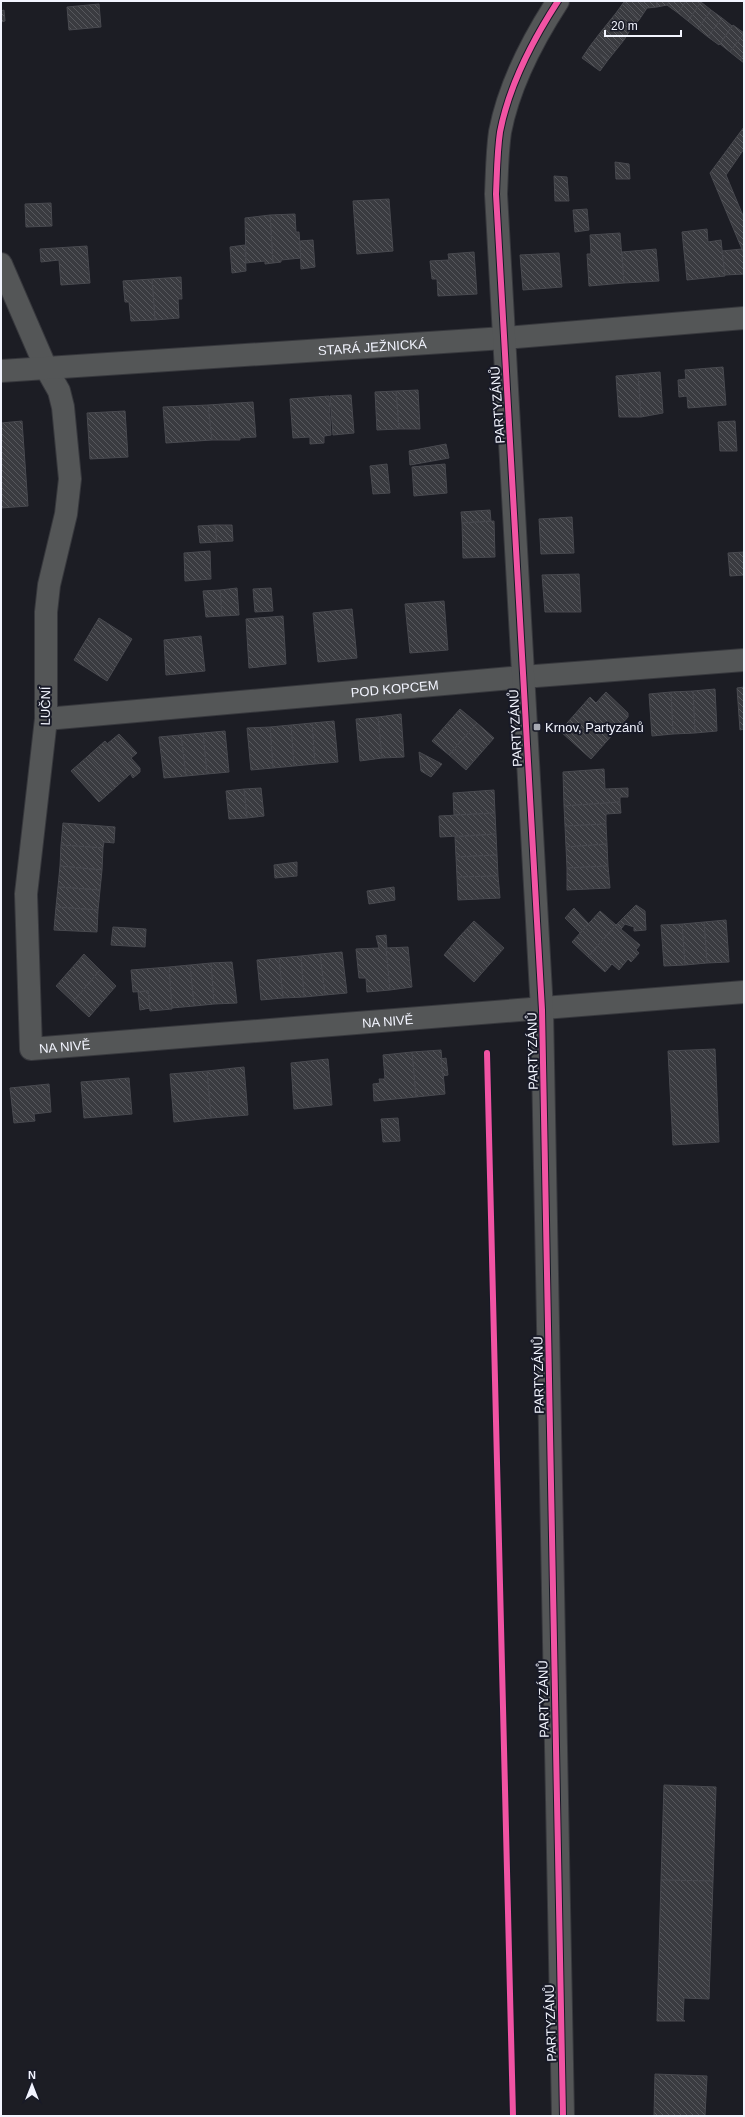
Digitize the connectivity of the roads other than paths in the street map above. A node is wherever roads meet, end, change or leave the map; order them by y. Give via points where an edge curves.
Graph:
1 (558, 1) edge
2 (1, 264) edge
3 (744, 318) edge
4 (504, 338) junction
5 (46, 368) junction
6 (1, 371) edge
7 (744, 660) edge
8 (523, 677) junction
9 (46, 719) junction
10 (744, 992) edge
11 (542, 1010) junction
12 (31, 1049) joint
13 (563, 2116) edge

1 - 4 street, PARTYZÁNŮ via 518,74 500,133 496,194
2 - 5 street, LUČNÍ
3 - 4 street, STARÁ JEŽNICKÁ
4 - 5 street, STARÁ JEŽNICKÁ
4 - 8 street, PARTYZÁNŮ
5 - 6 street, STARÁ JEŽNICKÁ
5 - 9 street, LUČNÍ via 59,391 63,407 70,479 66,514 49,585 46,612
7 - 8 street, POD KOPCEM
8 - 9 street, POD KOPCEM
8 - 11 street, PARTYZÁNŮ
9 - 12 street, LUČNÍ via 26,894
10 - 11 street, NA NIVĚ
11 - 12 street, NA NIVĚ
11 - 13 street, PARTYZÁNŮ

